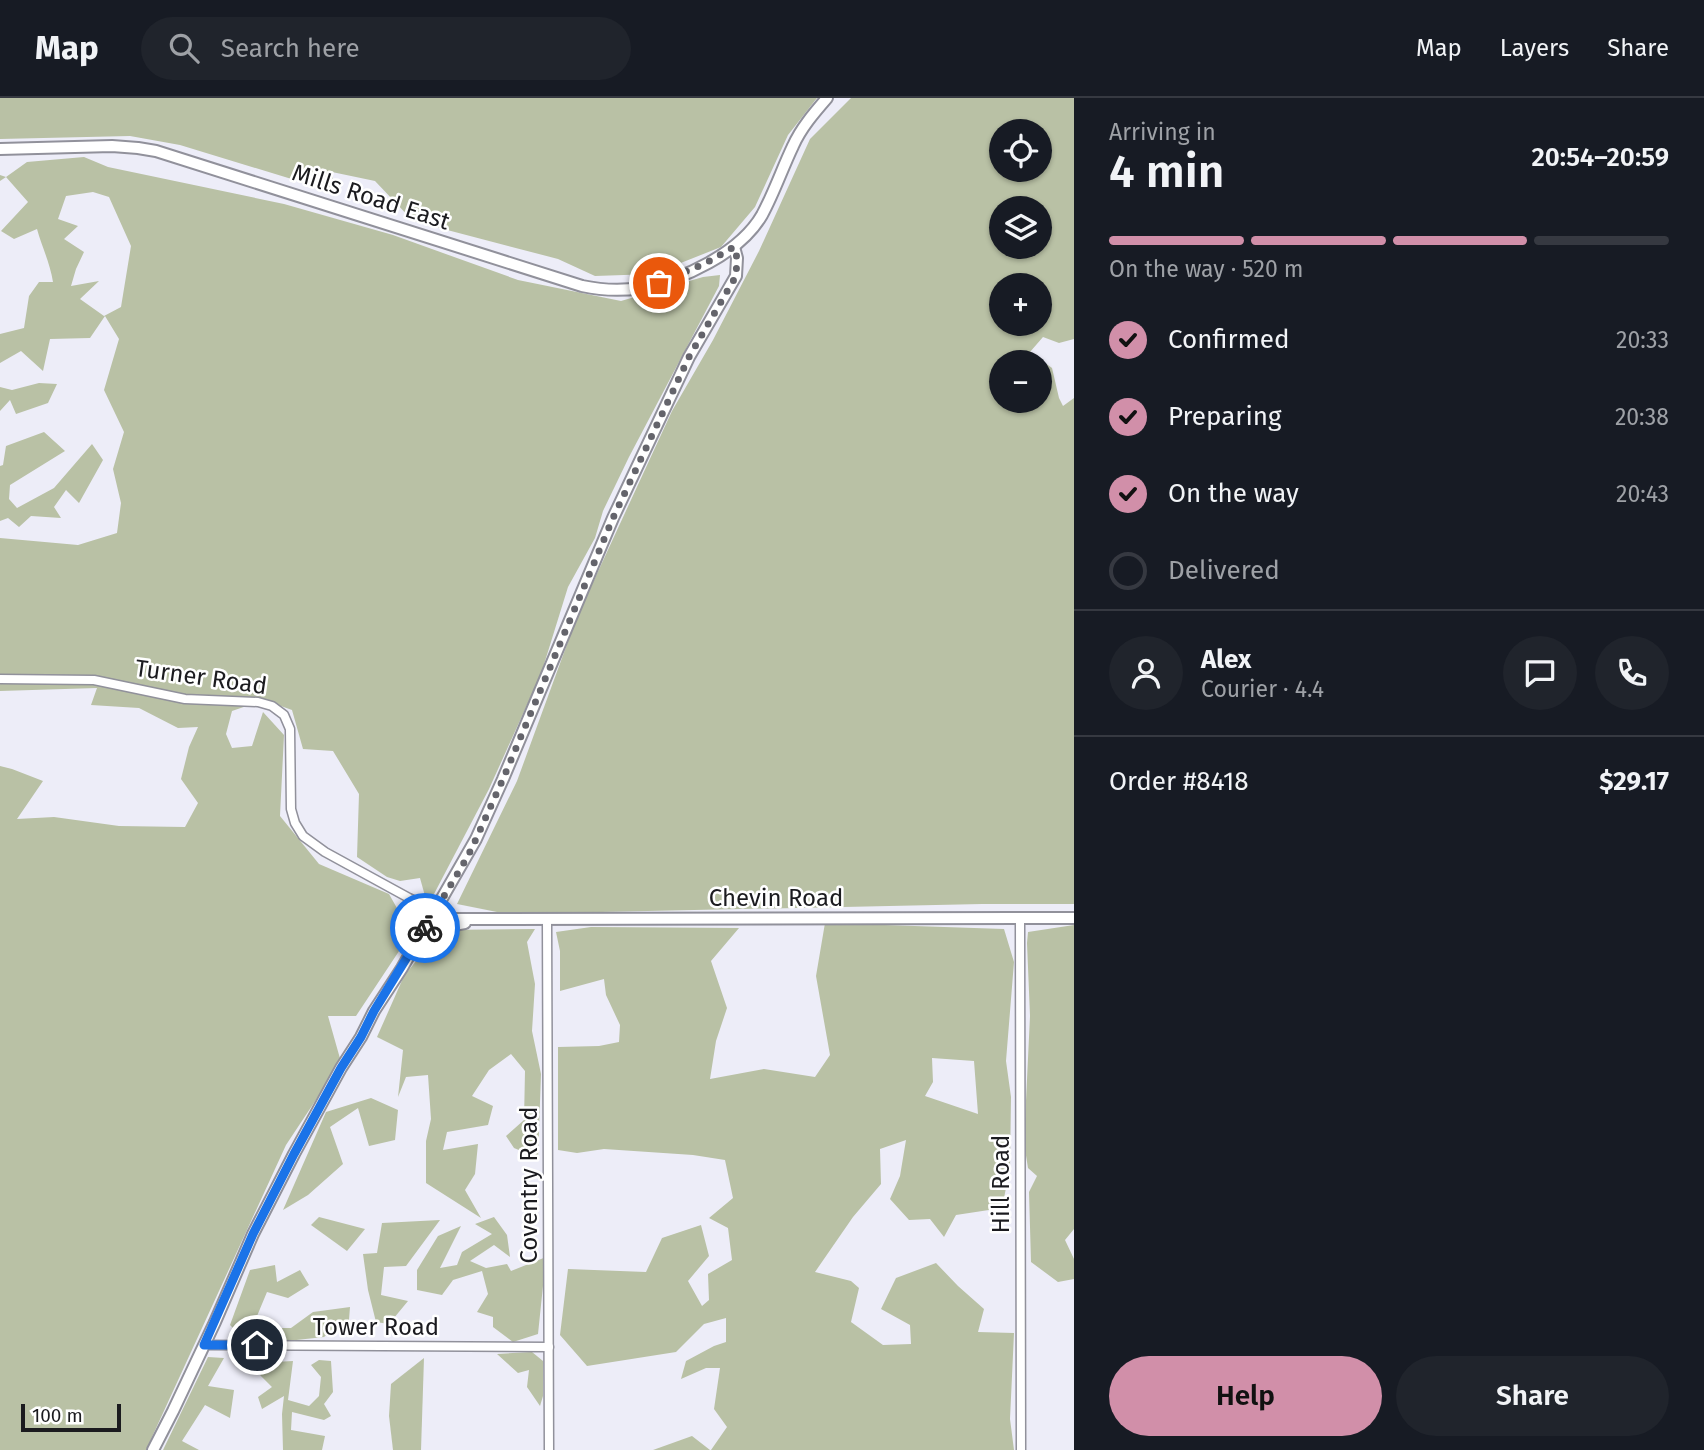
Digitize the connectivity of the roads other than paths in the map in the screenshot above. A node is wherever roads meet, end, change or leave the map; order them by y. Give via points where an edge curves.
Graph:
1 (827, 98) edge
2 (0, 149) edge
3 (734, 247) junction
4 (721, 255) junction
5 (731, 285) junction
6 (0, 680) edge
7 (435, 911) junction
8 (1074, 918) edge
9 (477, 919) junction
10 (1020, 919) junction
11 (547, 920) junction
12 (428, 922) junction
13 (204, 1345) junction
14 (548, 1347) junction
15 (153, 1450) edge
16 (548, 1450) edge
17 (1021, 1450) edge

1 - 3 main road, Mills Road East via 793,146 759,219
2 - 4 main road, Mills Road East via 112,146 156,151 599,289 653,285
3 - 4 main road, Mills Road East
3 - 5 main road via 737,270
4 - 5 main road via 730,270
5 - 7 main road via 661,415 476,839
6 - 7 street, Turner Road via 94,680 185,699 269,705 284,715 290,729 291,808 303,836
7 - 9 main road, Chevin Road via 450,919
7 - 12 main road
8 - 10 main road, Chevin Road
9 - 11 main road, Chevin Road
9 - 12 main road, Chevin Road via 443,927
10 - 11 main road, Chevin Road
10 - 17 street, Hill Road
11 - 14 street, Coventry Road
12 - 13 main road via 294,1154
13 - 14 street, Tower Road
13 - 15 main road
14 - 16 street, Coventry Road

